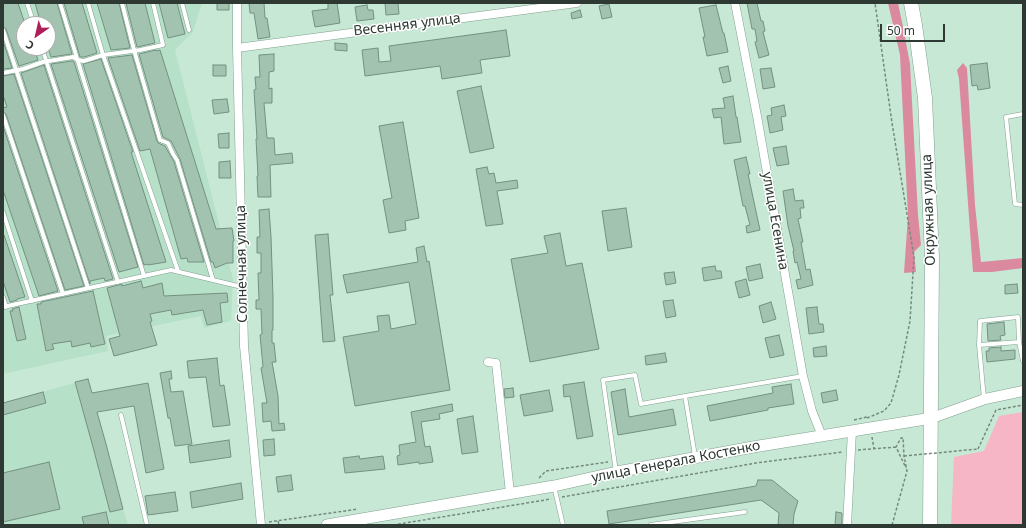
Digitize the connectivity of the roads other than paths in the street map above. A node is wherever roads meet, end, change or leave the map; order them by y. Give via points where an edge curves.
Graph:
1 (27, 3) edge
2 (60, 3) edge
3 (88, 3) edge
4 (122, 3) edge
5 (153, 3) edge
6 (182, 3) edge
7 (237, 3) edge
8 (577, 3) edge
9 (735, 3) edge
10 (911, 3) edge
11 (31, 16) edge
12 (3, 30) edge
13 (189, 30) dead end
14 (237, 48) junction
15 (134, 50) junction
16 (103, 55) junction
17 (44, 56) edge
18 (78, 60) junction
19 (46, 62) junction
20 (17, 70) junction
21 (3, 73) edge
22 (1023, 114) edge
23 (3, 115) edge
24 (1023, 204) edge
25 (3, 212) edge
26 (178, 271) junction
27 (144, 276) junction
28 (214, 280) junction
29 (118, 282) junction
30 (242, 287) junction
31 (88, 288) junction
32 (63, 294) junction
33 (3, 297) edge
34 (32, 301) junction
35 (5, 307) edge
36 (1019, 342) junction
37 (979, 345) junction
38 (1023, 361) edge
39 (488, 362) dead end
40 (803, 376) junction
41 (1023, 391) edge
42 (685, 396) junction
43 (984, 399) junction
44 (121, 415) dead end
45 (932, 418) junction
46 (852, 432) junction
47 (822, 436) junction
48 (695, 458) junction
49 (616, 472) junction
50 (554, 486) junction
51 (510, 493) junction
52 (745, 512) dead end
53 (147, 525) edge
54 (261, 525) edge
55 (327, 525) edge
56 (563, 525) edge
57 (650, 525) edge
58 (848, 525) edge
59 (930, 525) edge

1 - 11 lane
2 - 18 lane
3 - 16 lane
4 - 15 lane
5 - 15 lane via 163,45
6 - 13 lane
7 - 14 street, Солнечная улица
8 - 14 street, Весенняя улица
9 - 40 street, улица Есенина
10 - 45 highway, Окружная улица via 925,105 932,258
12 - 20 lane
14 - 30 street, Солнечная улица
15 - 16 lane
15 - 28 lane via 160,140 168,143 177,160
16 - 18 lane via 84,61
16 - 26 lane
17 - 19 lane
18 - 19 lane via 73,57
18 - 27 lane
19 - 20 lane
19 - 29 lane
20 - 21 lane
20 - 31 lane
22 - 24 lane via 1006,117 1015,204
23 - 32 lane
25 - 34 lane
26 - 27 lane via 171,270
26 - 28 lane
27 - 29 lane
28 - 30 lane
29 - 31 lane
30 - 54 street, Солнечная улица via 244,346
31 - 32 lane
32 - 34 lane
33 - 35 lane
34 - 35 lane
36 - 37 lane
36 - 37 lane via 1018,317 980,321
36 - 38 lane
37 - 43 lane
39 - 51 street via 496,363
40 - 42 lane
40 - 47 street, улица Есенина
41 - 43 street, улица Генерала Костенко
42 - 48 lane
42 - 49 lane via 641,404 635,375 603,380
43 - 45 street, улица Генерала Костенко
44 - 53 lane
45 - 46 main road, улица Генерала Костенко
45 - 59 highway, Окружная улица
46 - 47 main road, улица Генерала Костенко
46 - 58 street
47 - 48 main road, улица Генерала Костенко
48 - 49 main road, улица Генерала Костенко
49 - 50 main road, улица Генерала Костенко
50 - 51 main road, улица Генерала Костенко
50 - 56 lane
51 - 55 main road, улица Генерала Костенко
52 - 57 lane

